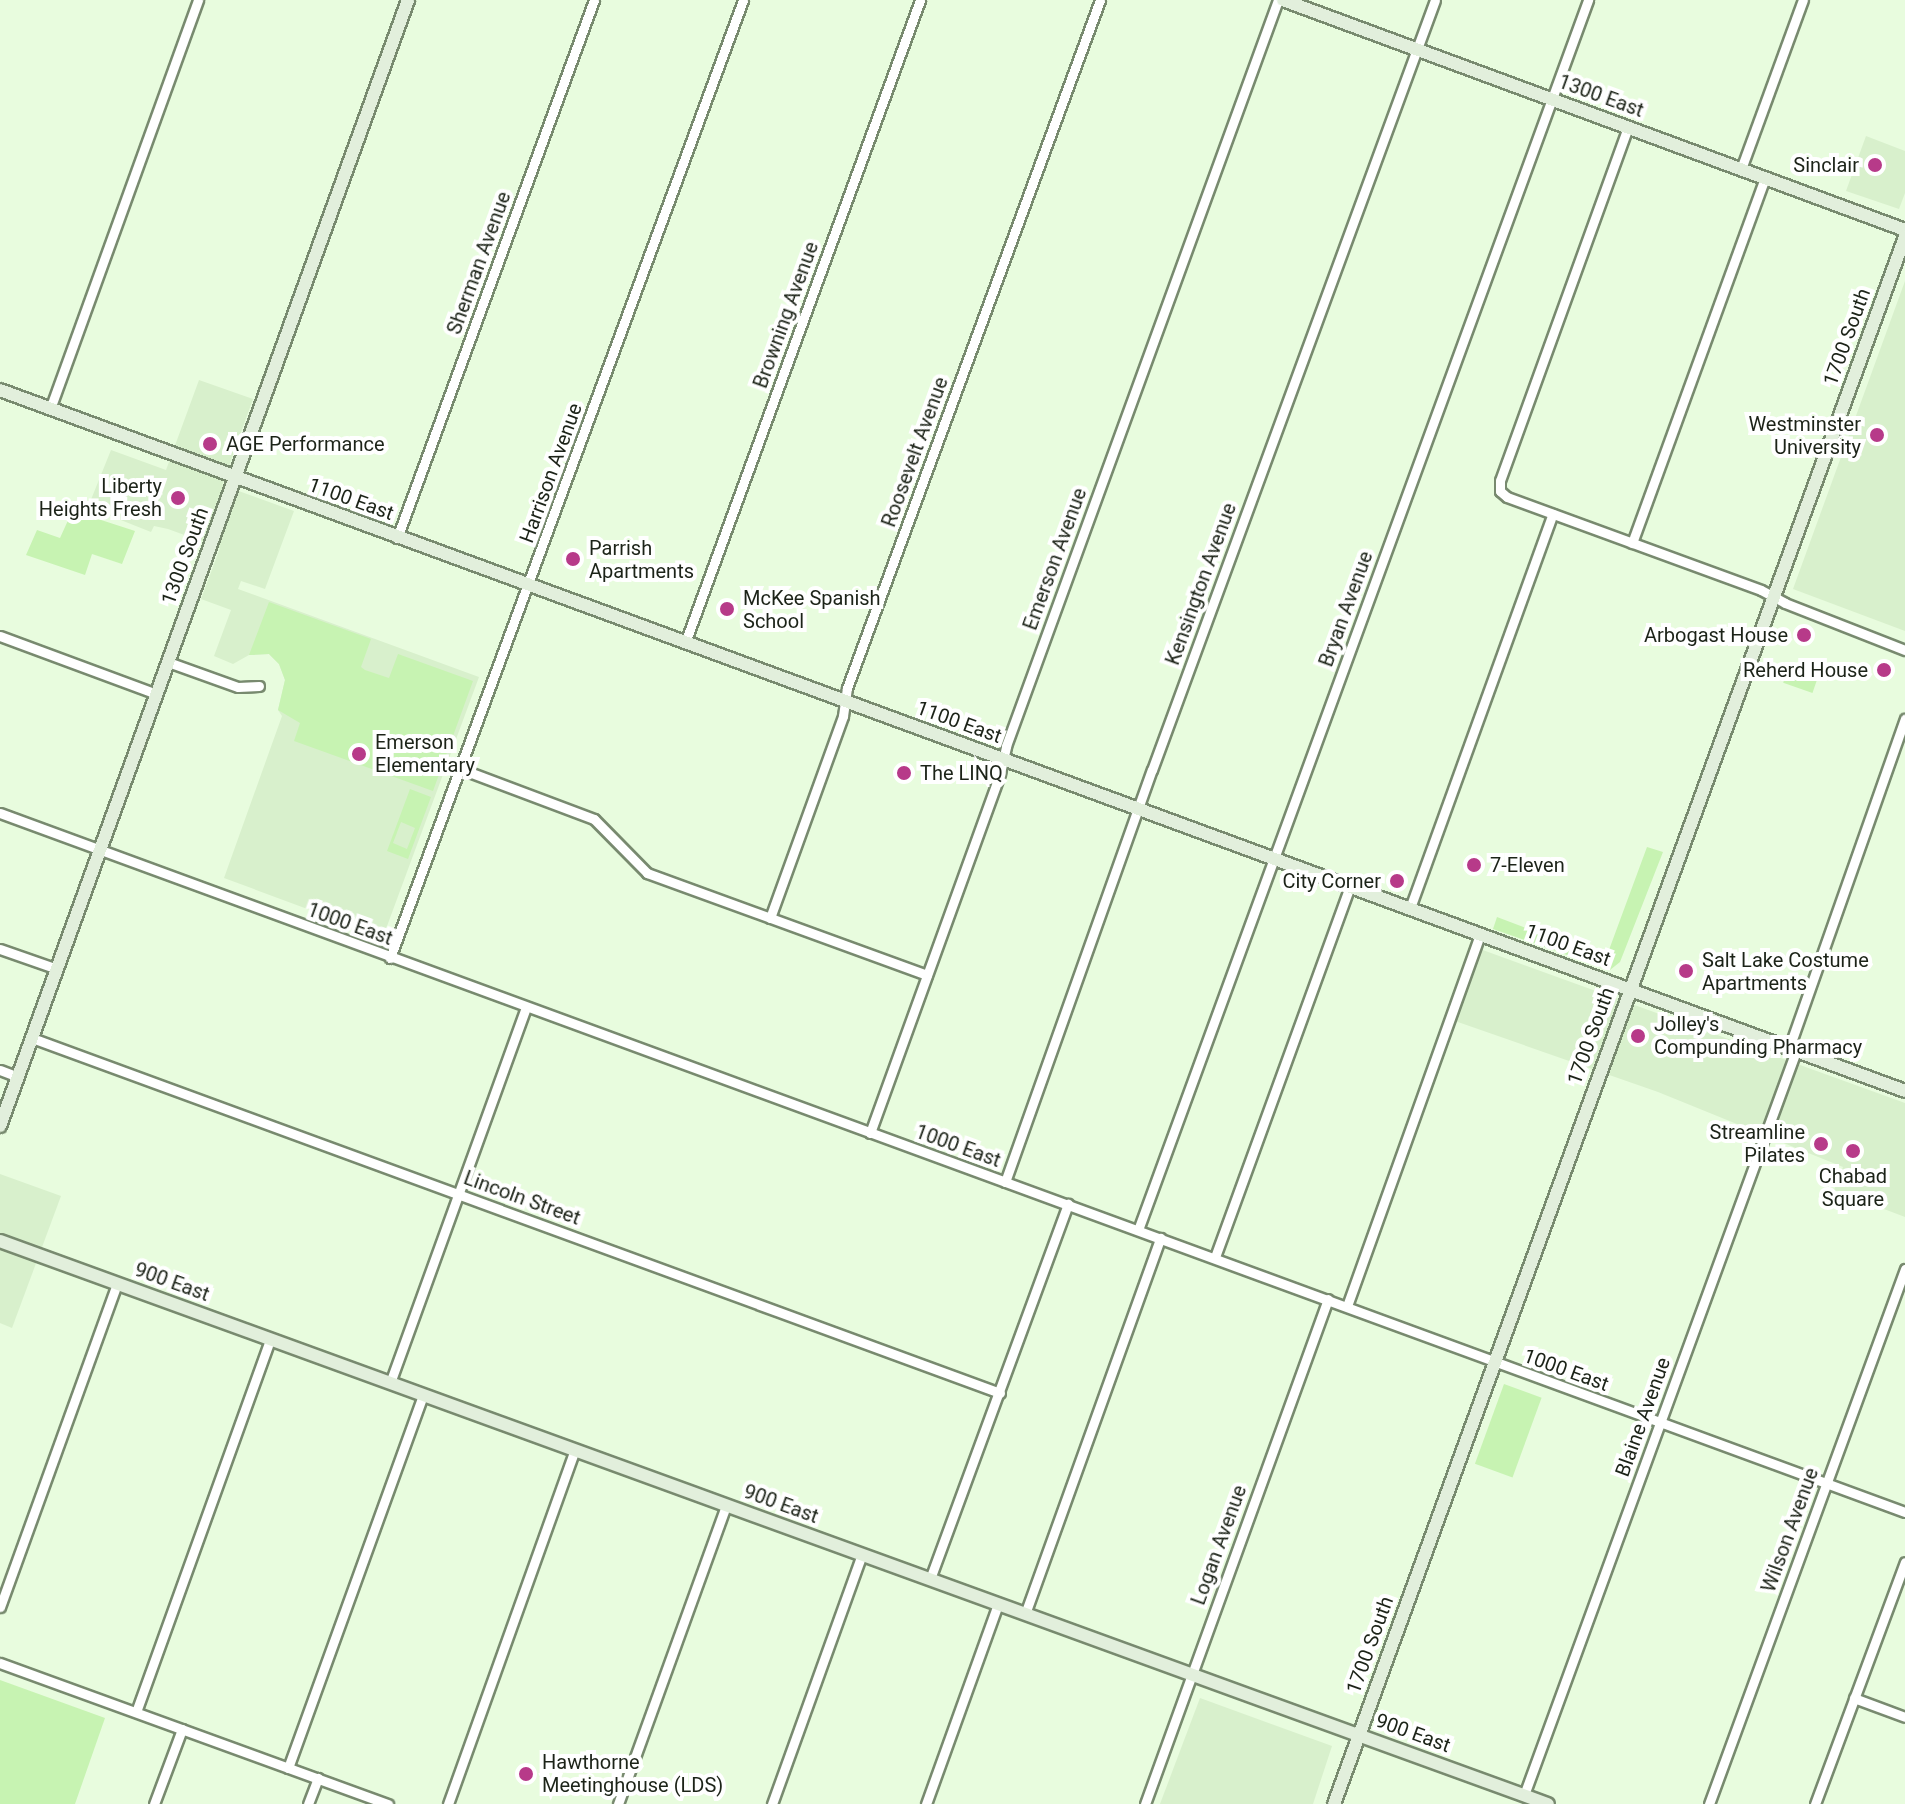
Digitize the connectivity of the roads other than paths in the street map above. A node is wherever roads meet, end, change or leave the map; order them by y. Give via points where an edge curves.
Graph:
1 (198, 0) edge
2 (408, 0) edge
3 (594, 0) edge
4 (743, 0) edge
5 (920, 0) edge
6 (1100, 0) edge
7 (1281, 0) edge
8 (1435, 0) edge
9 (1588, 0) edge
10 (1803, 0) edge
11 (1417, 49) junction
12 (1552, 99) junction
13 (1628, 127) junction
14 (1741, 169) junction
15 (1765, 178) junction
16 (1905, 230) edge
17 (1905, 237) edge
18 (0, 390) edge
19 (50, 409) junction
20 (235, 478) junction
21 (1553, 514) junction
22 (397, 538) junction
23 (1632, 543) junction
24 (529, 586) junction
25 (1773, 596) junction
26 (0, 636) edge
27 (685, 643) junction
28 (1905, 650) edge
29 (168, 662) junction
30 (259, 686) dead end
31 (157, 694) junction
32 (845, 701) junction
33 (1905, 719) edge
34 (1003, 759) junction
35 (461, 769) junction
36 (1139, 809) junction
37 (0, 813) edge
38 (100, 850) junction
39 (1274, 859) junction
40 (1350, 886) junction
41 (1410, 908) junction
42 (770, 918) junction
43 (1480, 934) junction
44 (0, 949) edge
45 (390, 958) junction
46 (57, 969) junction
47 (927, 975) junction
48 (1629, 989) junction
49 (526, 1007) junction
50 (32, 1038) junction
51 (1792, 1050) junction
52 (0, 1070) edge
53 (18, 1077) junction
54 (1905, 1091) edge
55 (0, 1126) edge
56 (870, 1133) junction
57 (1005, 1182) junction
58 (459, 1194) junction
59 (1068, 1204) junction
60 (1138, 1230) junction
61 (1160, 1238) junction
62 (0, 1241) edge
63 (1215, 1257) junction
64 (1905, 1269) edge
65 (117, 1284) junction
66 (1328, 1299) junction
67 (1347, 1306) junction
68 (270, 1339) junction
69 (1495, 1361) junction
70 (390, 1383) junction
71 (1000, 1393) junction
72 (423, 1395) junction
73 (1660, 1423) junction
74 (575, 1450) junction
75 (1827, 1483) junction
76 (726, 1505) junction
77 (1905, 1512) edge
78 (862, 1554) junction
79 (1905, 1562) edge
80 (930, 1579) junction
81 (998, 1604) junction
82 (0, 1607) edge
83 (1025, 1614) junction
84 (0, 1663) edge
85 (1191, 1674) junction
86 (1854, 1698) junction
87 (136, 1712) junction
88 (1905, 1717) edge
89 (182, 1729) junction
90 (1359, 1735) junction
91 (288, 1768) junction
92 (318, 1778) junction
93 (1524, 1795) junction
94 (154, 1804) edge
95 (308, 1804) edge
96 (388, 1804) edge
97 (448, 1804) edge
98 (618, 1804) edge
99 (772, 1804) edge
100 (926, 1804) edge
101 (1145, 1804) edge
102 (1334, 1804) edge
103 (1548, 1804) edge
104 (1709, 1804) edge
105 (1815, 1804) edge

1 - 19 street
2 - 20 street, 1300 South
3 - 22 street, Sherman Avenue
4 - 24 street, Harrison Avenue
5 - 27 street, Browning Avenue
6 - 32 street, Roosevelt Avenue
7 - 11 street, 1300 East
7 - 34 street, Emerson Avenue
8 - 11 street, Kensington Avenue
9 - 12 street, Bryan Avenue
10 - 14 street
11 - 12 street, 1300 East
11 - 36 street, Kensington Avenue
12 - 13 street, 1300 East
12 - 39 street, Bryan Avenue
13 - 14 street, 1300 East
13 - 21 street via 1500,481 1503,494
14 - 15 street, 1300 East
15 - 16 street, 1300 East
15 - 23 street
17 - 25 street, 1700 South
18 - 19 street, 1100 East
19 - 20 street, 1100 East
20 - 22 street, 1100 East
20 - 29 street, 1300 South
21 - 23 street
21 - 41 street
22 - 24 street, 1100 East
23 - 25 street
24 - 27 street, 1100 East
24 - 35 street, Harrison Avenue
25 - 28 street
25 - 48 street, 1700 South
26 - 31 street
27 - 32 street, 1100 East
29 - 30 street via 238,687
29 - 31 street, 1300 South
31 - 38 street, 1300 South
32 - 34 street, 1100 East
32 - 42 street, Roosevelt Avenue
33 - 51 street, Blaine Avenue
34 - 36 street, 1100 East
34 - 47 street, Emerson Avenue
35 - 42 street via 594,819 643,871
35 - 45 street, Harrison Avenue
36 - 39 street, 1100 East
36 - 57 street, Kensington Avenue
37 - 38 street, 1000 East
38 - 45 street, 1000 East
38 - 46 street, 1300 South
39 - 40 street, 1100 East
39 - 60 street, Bryan Avenue
40 - 41 street, 1100 East
40 - 63 street
41 - 43 street, 1100 East
42 - 47 street
43 - 48 street, 1100 East
43 - 67 street
44 - 46 street
45 - 49 street, 1000 East
46 - 50 street, 1300 South
47 - 56 street, Emerson Avenue
48 - 51 street, 1100 East
48 - 69 street, 1700 South
49 - 56 street, 1000 East
49 - 58 street
50 - 53 street, 1300 South
50 - 58 street, Lincoln Street
51 - 54 street, 1100 East
51 - 73 street, Blaine Avenue
52 - 53 street
53 - 55 street, 1300 South
56 - 57 street, 1000 East
57 - 59 street, 1000 East
58 - 70 street
58 - 71 street, Lincoln Street
59 - 60 street, 1000 East
59 - 71 street
60 - 61 street, 1000 East
61 - 63 street, 1000 East
61 - 83 street
62 - 65 street, 900 East
63 - 66 street, 1000 East
64 - 75 street, Wilson Avenue
65 - 68 street, 900 East
65 - 82 street
66 - 67 street, 1000 East
66 - 85 street, Logan Avenue
67 - 69 street, 1000 East
68 - 70 street, 900 East
68 - 87 street
69 - 73 street, 1000 East
69 - 90 street, 1700 South
70 - 72 street, 900 East
71 - 80 street
72 - 74 street, 900 East
72 - 91 street
73 - 75 street, 1000 East
73 - 93 street, Blaine Avenue
74 - 76 street, 900 East
74 - 97 street
75 - 77 street, 1000 East
75 - 104 street, Wilson Avenue
76 - 78 street, 900 East
76 - 98 street
78 - 80 street, 900 East
78 - 99 street
79 - 86 street
80 - 81 street, 900 East
81 - 83 street, 900 East
81 - 100 street
83 - 85 street, 900 East
84 - 87 street
85 - 90 street, 900 East
85 - 101 street, Logan Avenue
86 - 88 street
86 - 105 street
87 - 89 street
89 - 91 street
89 - 94 street
90 - 93 street, 900 East
90 - 102 street, 1700 South
91 - 92 street
92 - 95 street
92 - 96 street
93 - 103 street, 900 East

